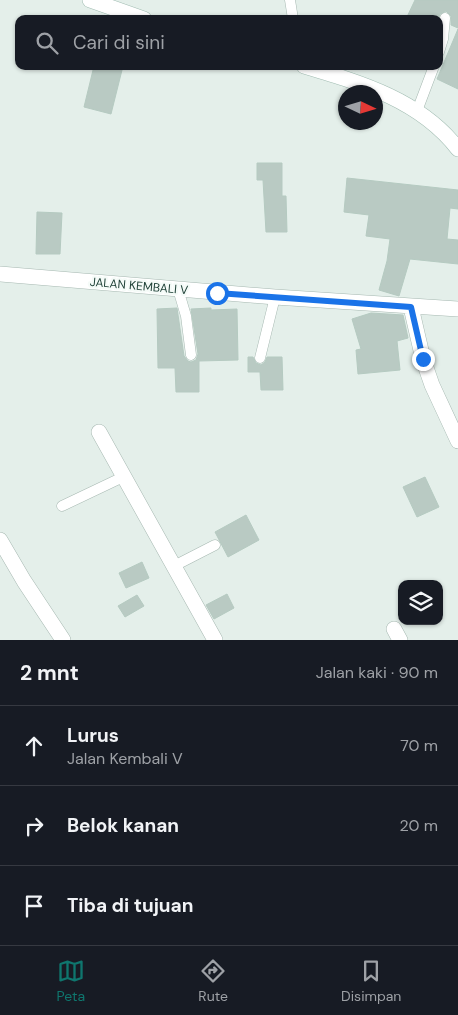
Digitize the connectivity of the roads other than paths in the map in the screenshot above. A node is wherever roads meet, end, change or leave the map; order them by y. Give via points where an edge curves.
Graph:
1 (90, 0) edge
2 (290, 0) edge
3 (133, 15) edge
4 (292, 15) edge
5 (445, 18) dead end
6 (443, 39) edge
7 (317, 70) edge
8 (433, 70) edge
9 (417, 112) junction
10 (458, 149) edge
11 (0, 274) edge
12 (178, 289) junction
13 (275, 297) junction
14 (411, 307) junction
15 (458, 310) edge
16 (191, 356) dead end
17 (260, 358) dead end
18 (100, 432) dead end
19 (458, 440) edge
20 (123, 477) junction
21 (62, 506) dead end
22 (0, 540) edge
23 (215, 545) dead end
24 (174, 566) junction
25 (63, 640) edge
26 (215, 640) edge

1 - 3 street
2 - 4 lane
5 - 6 lane
7 - 9 street via 384,93
8 - 9 lane
9 - 10 street via 446,134
11 - 12 street, JALAN KEMBALI V
12 - 13 street, JALAN KEMBALI V
12 - 16 lane via 186,316
13 - 14 street, JALAN KEMBALI V
13 - 17 lane
14 - 15 street, JALAN KEMBALI V
14 - 19 street via 432,385
18 - 20 street
20 - 21 lane
20 - 24 street
22 - 25 street
23 - 24 lane
24 - 26 street

